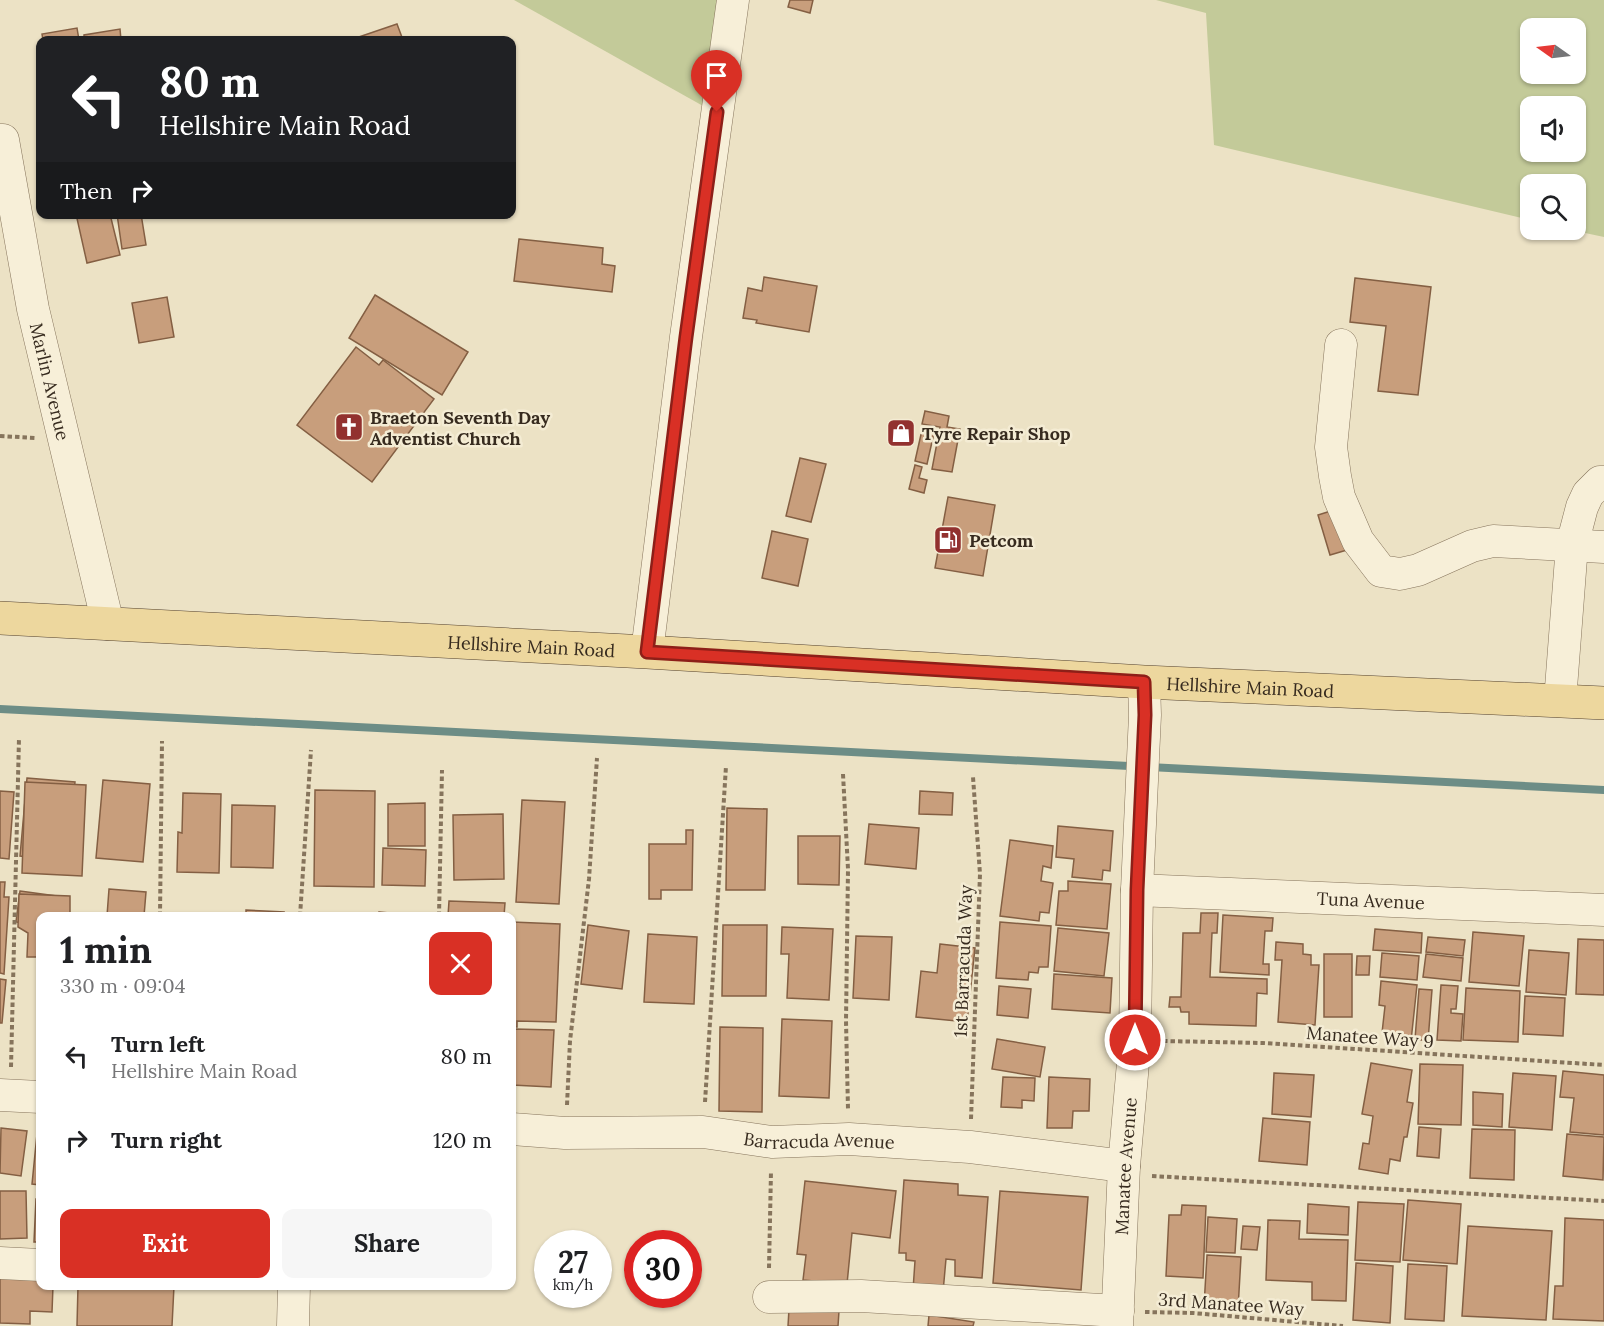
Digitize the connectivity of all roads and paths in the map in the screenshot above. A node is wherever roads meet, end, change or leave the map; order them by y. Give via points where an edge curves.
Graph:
1 (733, 0) edge
2 (0, 140) edge
3 (1341, 345) dead end
4 (1604, 482) edge
5 (1572, 545) junction
6 (1604, 548) edge
7 (0, 618) edge
8 (108, 624) junction
9 (647, 652) junction
10 (1144, 682) junction
11 (1560, 701) junction
12 (1604, 703) edge
13 (19, 738) dead end
14 (162, 741) dead end
15 (311, 750) dead end
16 (597, 758) dead end
17 (726, 766) dead end
18 (442, 770) dead end
19 (843, 774) dead end
20 (973, 777) dead end
21 (1137, 890) junction
22 (1604, 910) edge
23 (160, 912) edge
24 (300, 912) edge
25 (439, 912) edge
26 (1135, 1040) junction
27 (1604, 1065) edge
28 (17, 1096) edge
29 (516, 1129) edge
30 (703, 1132) junction
31 (565, 1133) junction
32 (849, 1139) junction
33 (772, 1142) junction
34 (970, 1147) junction
35 (1124, 1170) junction
36 (1604, 1201) edge
37 (0, 1263) edge
38 (36, 1265) edge
39 (294, 1290) edge
40 (769, 1297) joint
41 (1117, 1319) edge
42 (293, 1326) edge
43 (1343, 1326) edge

1 - 9 street
2 - 8 street, Marlin Avenue via 33,309
3 - 5 street via 1331,447 1335,476 1358,541 1381,571 1400,574 1418,570 1493,541
4 - 5 street via 1588,494
5 - 6 street
5 - 11 street
7 - 8 main road, Hellshire Main Road
8 - 9 main road, Hellshire Main Road
9 - 10 main road, Hellshire Main Road
10 - 11 main road, Hellshire Main Road
10 - 21 street, Manatee Avenue
11 - 12 main road, Hellshire Main Road
13 - 28 path
14 - 23 path
15 - 24 path
16 - 31 path
17 - 30 path
18 - 25 path
19 - 32 path via 848,869
20 - 34 path, 1st Barracuda Way via 981,874
21 - 22 street, Tuna Avenue
21 - 26 street, Manatee Avenue
26 - 27 path, Manatee Way 9 via 1263,1043
26 - 35 street, Manatee Avenue
29 - 31 street, Barracuda Avenue
30 - 31 street, Barracuda Avenue
30 - 33 street, Barracuda Avenue
32 - 33 street, Barracuda Avenue
32 - 34 street, Barracuda Avenue
33 - 40 path
34 - 35 street, Barracuda Avenue
35 - 36 path
35 - 41 street, Manatee Avenue
37 - 38 street
39 - 42 street
40 - 41 street via 861,1296
41 - 43 path, 3rd Manatee Way via 1193,1313

